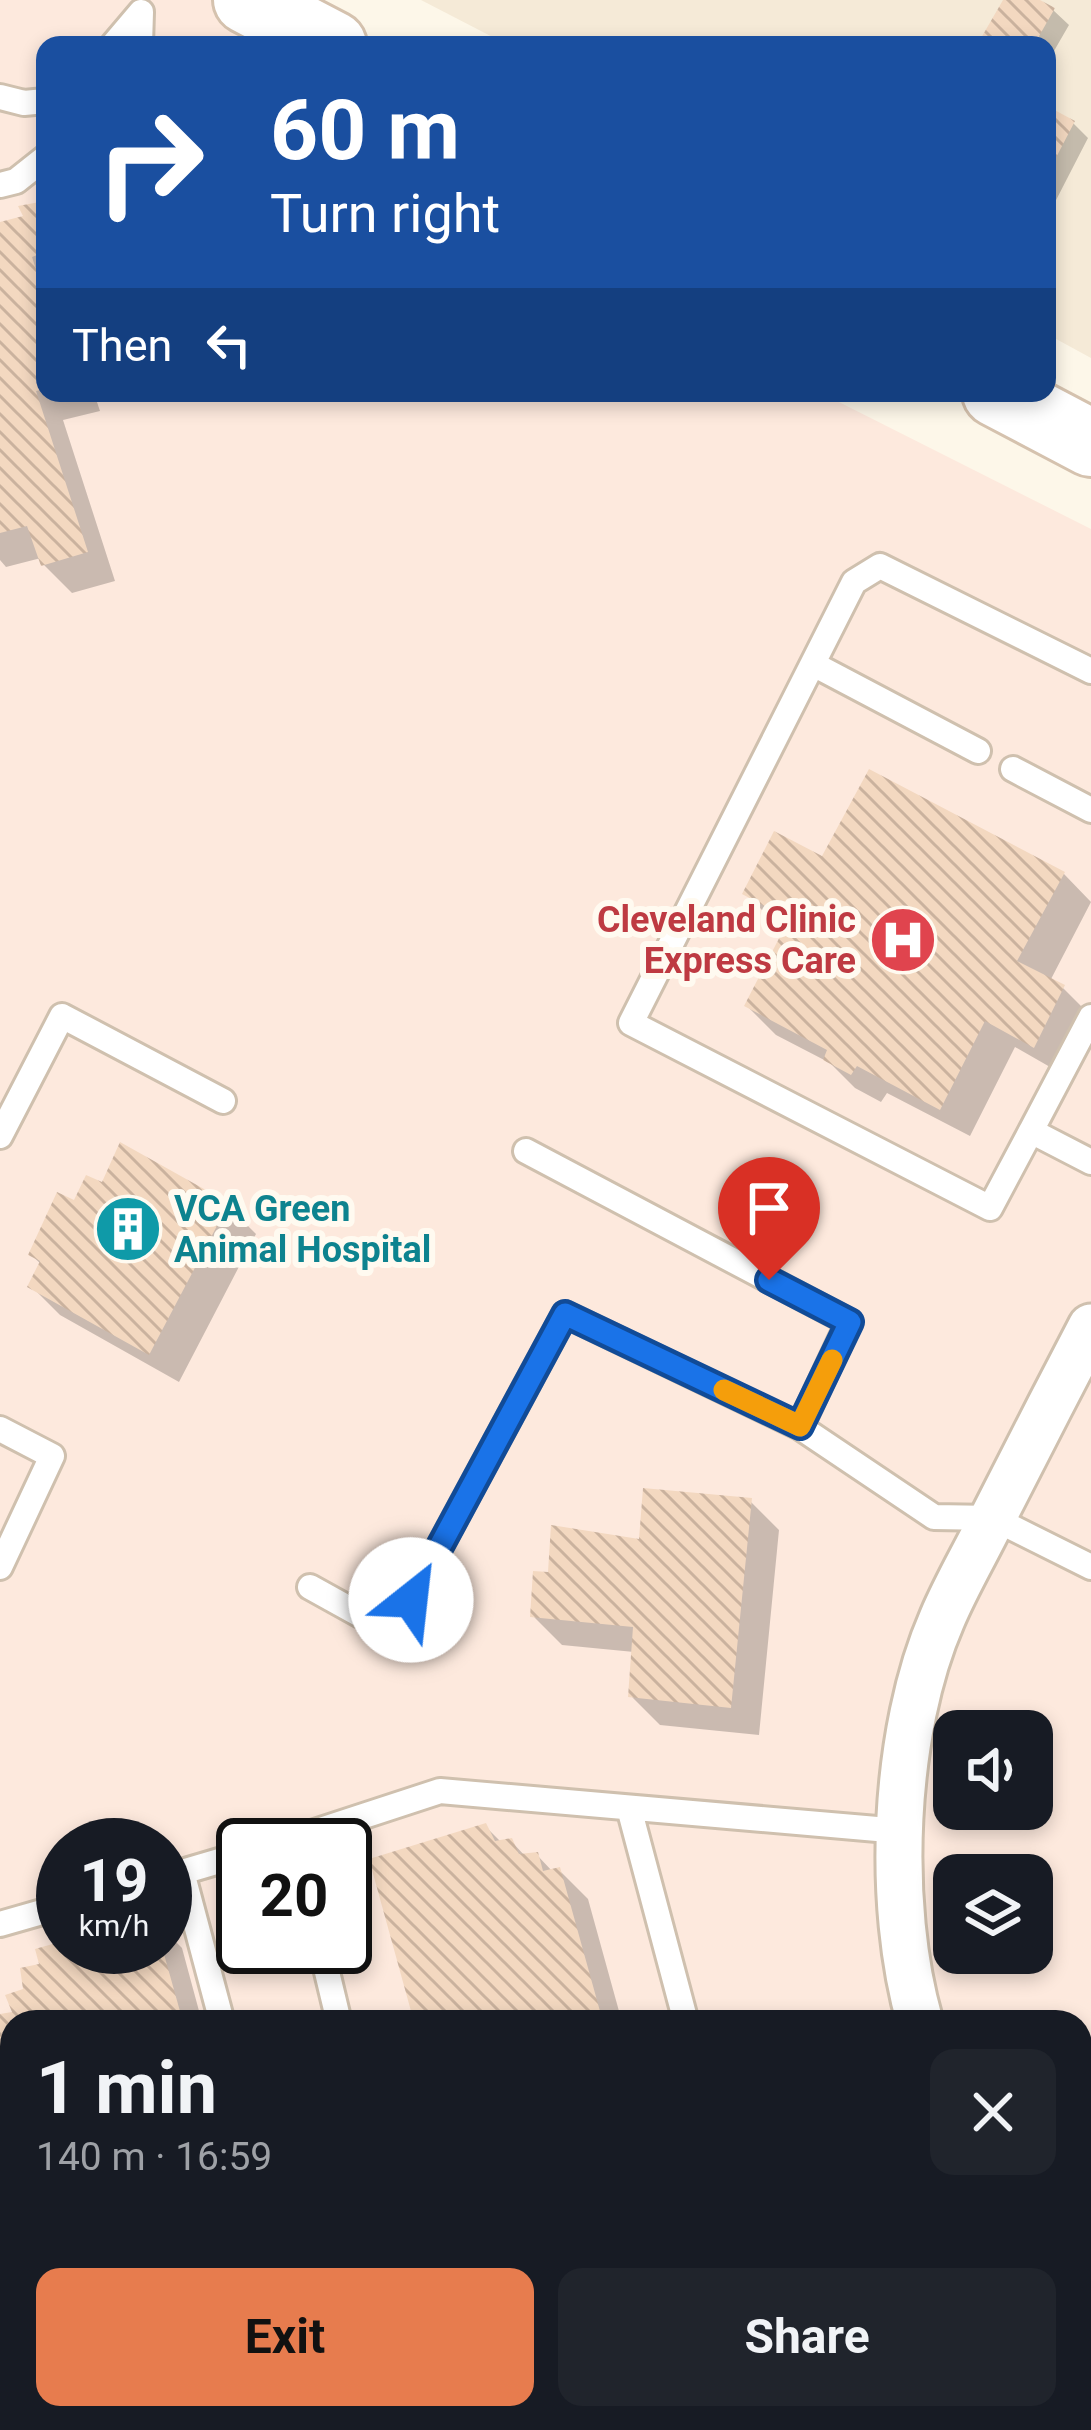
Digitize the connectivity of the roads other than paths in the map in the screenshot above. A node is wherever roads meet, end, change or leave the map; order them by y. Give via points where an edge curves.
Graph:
1 (248, 0) edge
2 (144, 6) edge
3 (120, 36) edge
4 (141, 36) edge
5 (316, 36) edge
6 (0, 97) edge
7 (36, 101) edge
8 (36, 165) edge
9 (0, 185) edge
10 (1013, 402) edge
11 (1091, 443) edge
12 (813, 664) junction
13 (1091, 671) edge
14 (978, 751) dead end
15 (1013, 769) dead end
16 (1091, 810) edge
17 (1091, 1017) edge
18 (223, 1102) dead end
19 (1031, 1131) junction
20 (0, 1136) edge
21 (526, 1151) dead end
22 (1091, 1162) edge
23 (1091, 1327) edge
24 (800, 1426) junction
25 (0, 1429) edge
26 (993, 1518) junction
27 (0, 1567) edge
28 (1091, 1567) edge
29 (310, 1587) dead end
30 (628, 1808) junction
31 (362, 1818) edge
32 (900, 1831) junction
33 (36, 1914) edge
34 (0, 1924) edge
35 (192, 1928) edge
36 (327, 1974) edge
37 (219, 2010) edge
38 (336, 2010) edge
39 (683, 2010) edge
40 (918, 2010) edge

1 - 5 street
2 - 3 lane
2 - 4 lane
6 - 7 lane
8 - 9 lane
10 - 11 street
12 - 13 lane via 854,582 880,566
12 - 14 lane
12 - 19 lane via 631,1023 990,1208
15 - 16 lane
17 - 19 lane
18 - 20 lane via 62,1016
19 - 22 lane
21 - 24 lane via 850,1322
23 - 26 street
24 - 26 lane via 934,1517
24 - 29 lane via 565,1314 393,1634
25 - 27 lane via 52,1456
26 - 28 lane
26 - 32 street via 940,1621 920,1688
30 - 31 lane via 440,1791
30 - 32 lane
30 - 39 lane
32 - 40 street via 904,1943
33 - 34 lane
35 - 37 lane
36 - 38 lane

